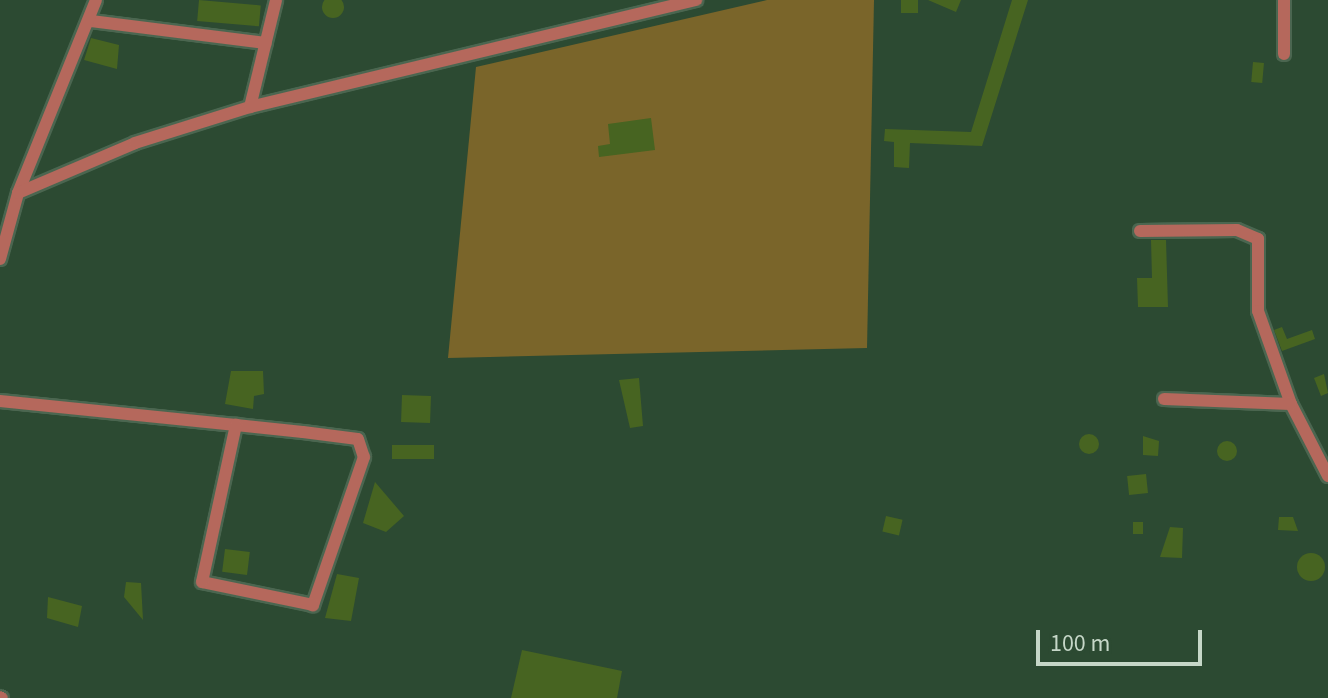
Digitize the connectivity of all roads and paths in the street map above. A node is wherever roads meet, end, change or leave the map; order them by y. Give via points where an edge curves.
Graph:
1 (96, 0) edge
2 (276, 0) edge
3 (696, 0) edge
4 (1284, 0) edge
5 (91, 21) junction
6 (266, 43) junction
7 (1284, 54) dead end
8 (250, 107) junction
9 (18, 193) junction
10 (1140, 231) dead end
11 (0, 259) edge
12 (1164, 399) dead end
13 (0, 401) edge
14 (1291, 404) junction
15 (236, 425) junction
16 (1328, 476) edge

1 - 5 street
2 - 6 street
3 - 8 street
4 - 7 street
5 - 6 street
5 - 9 street
6 - 8 street
8 - 9 street via 135,143
9 - 11 street
10 - 14 street via 1237,230 1258,239 1254,299
12 - 14 street
13 - 15 street
14 - 16 street
15 - 15 street via 202,582 313,605 365,449 358,439

